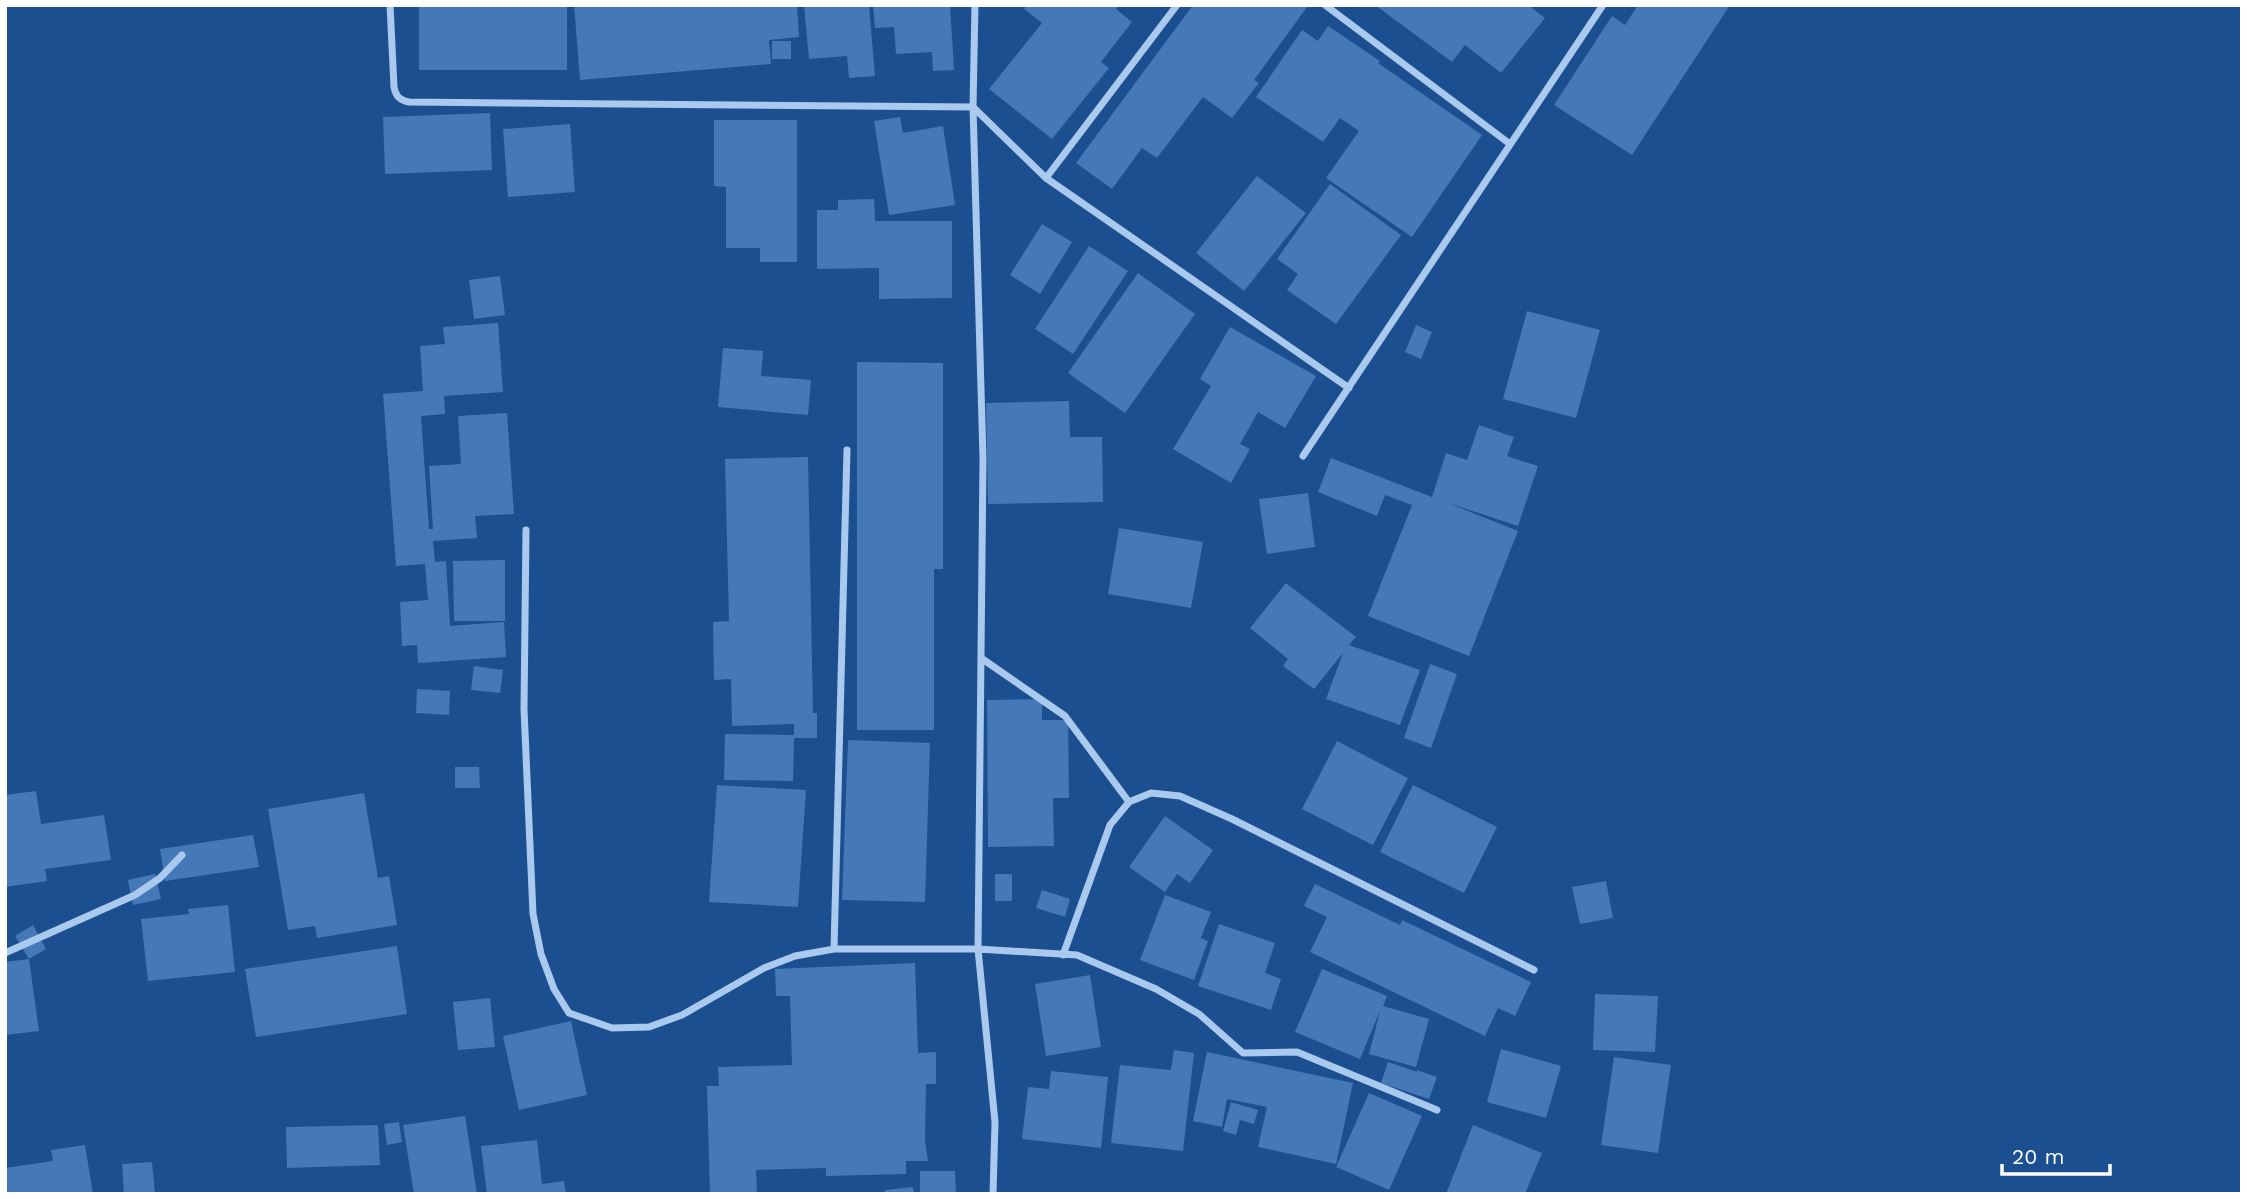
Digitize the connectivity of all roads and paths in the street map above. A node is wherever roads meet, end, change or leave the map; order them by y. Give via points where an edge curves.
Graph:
1 (390, 5) edge
2 (975, 5) edge
3 (1177, 5) edge
4 (1325, 5) edge
5 (1603, 5) edge
6 (973, 107) junction
7 (1510, 144) junction
8 (1046, 178) junction
9 (1349, 388) junction
10 (847, 450) dead end
11 (1303, 456) dead end
12 (526, 530) dead end
13 (981, 658) junction
14 (1129, 802) junction
15 (182, 855) dead end
16 (834, 949) junction
17 (978, 949) junction
18 (5, 953) edge
19 (1063, 955) junction
20 (1534, 970) dead end
21 (1437, 1110) dead end
22 (993, 1194) edge

1 - 6 street via 394,87 400,100 409,102
2 - 6 street
3 - 8 street
4 - 7 street
5 - 7 street
6 - 8 street
6 - 13 street via 983,459
7 - 9 street
8 - 9 street
9 - 11 street
10 - 16 street
12 - 16 street via 524,709 533,914 541,954 569,1013 612,1028 649,1027 764,968
13 - 14 street via 1065,716
13 - 17 street
14 - 19 street via 1110,825
14 - 20 street via 1151,793 1180,796 1233,818
15 - 18 street via 135,895
16 - 17 street
17 - 19 street
17 - 22 street via 995,1122
19 - 21 street via 1077,955 1156,989 1199,1014 1243,1054 1297,1052

